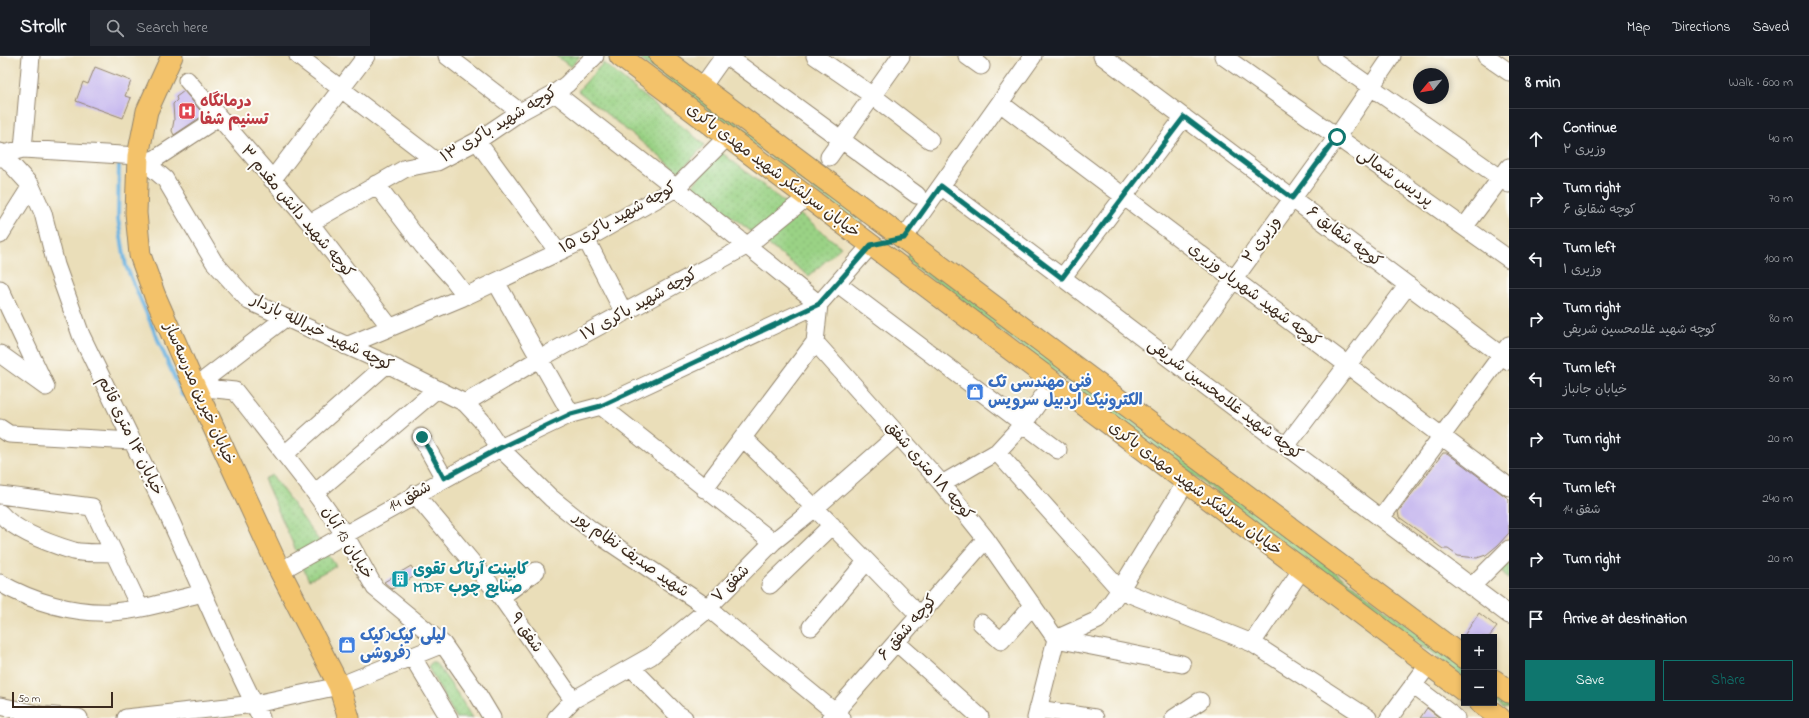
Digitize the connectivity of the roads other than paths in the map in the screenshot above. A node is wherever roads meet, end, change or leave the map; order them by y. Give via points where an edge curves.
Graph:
1 (31, 56) edge
2 (172, 56) edge
3 (298, 56) edge
4 (366, 56) edge
5 (447, 56) edge
6 (595, 56) edge
7 (620, 56) edge
8 (660, 56) edge
9 (726, 56) edge
10 (815, 56) edge
11 (901, 56) edge
12 (967, 56) edge
13 (1033, 56) edge
14 (1102, 56) edge
15 (1223, 56) edge
16 (1326, 56) edge
17 (1392, 56) edge
18 (1486, 56) edge
19 (981, 66) dead end
20 (1509, 72) edge
21 (187, 80) dead end
22 (702, 87) junction
23 (1371, 87) junction
24 (341, 89) junction
25 (555, 93) junction
26 (873, 96) junction
27 (1000, 103) junction
28 (520, 112) junction
29 (1184, 117) junction
30 (210, 123) dead end
31 (728, 137) junction
32 (1337, 137) junction
33 (842, 140) junction
34 (930, 140) dead end
35 (477, 141) junction
36 (23, 149) junction
37 (1, 155) edge
38 (829, 157) dead end
39 (141, 159) junction
40 (437, 162) junction
41 (1506, 177) edge
42 (272, 180) junction
43 (376, 184) junction
44 (31, 186) junction
45 (941, 186) junction
46 (676, 188) junction
47 (917, 195) dead end
48 (1124, 196) junction
49 (807, 197) junction
50 (1292, 198) junction
51 (310, 223) junction
52 (1465, 226) junction
53 (0, 234) edge
54 (904, 238) junction
55 (586, 240) junction
56 (748, 245) junction
57 (871, 245) junction
58 (558, 252) junction
59 (1509, 259) edge
60 (1062, 278) junction
61 (1233, 279) junction
62 (496, 282) junction
63 (838, 284) junction
64 (1408, 285) junction
65 (0, 289) edge
66 (466, 296) junction
67 (819, 304) junction
68 (624, 313) junction
69 (285, 318) junction
70 (390, 327) junction
71 (815, 342) junction
72 (346, 346) junction
73 (0, 354) edge
74 (1507, 354) edge
75 (539, 359) junction
76 (1174, 362) junction
77 (387, 364) junction
78 (1347, 365) junction
79 (1053, 382) junction
80 (195, 387) junction
81 (437, 389) junction
82 (465, 403) junction
83 (601, 406) junction
84 (571, 414) junction
85 (1024, 423) junction
86 (0, 428) edge
87 (898, 435) junction
88 (1442, 436) junction
89 (422, 437) dead end
90 (742, 438) junction
91 (132, 441) junction
92 (1286, 446) junction
93 (500, 448) junction
94 (1058, 450) dead end
95 (997, 452) junction
96 (285, 454) junction
97 (444, 478) junction
98 (1186, 482) junction
99 (942, 484) junction
100 (1509, 487) edge
101 (704, 489) junction
102 (315, 493) junction
103 (415, 494) junction
104 (0, 495) edge
105 (815, 508) junction
106 (0, 513) edge
107 (1380, 518) junction
108 (832, 526) junction
109 (345, 535) junction
110 (986, 539) junction
111 (773, 542) junction
112 (1509, 549) edge
113 (114, 553) junction
114 (866, 562) junction
115 (1302, 569) junction
116 (280, 571) junction
117 (536, 571) dead end
118 (0, 583) edge
119 (770, 585) dead end
120 (1471, 587) junction
121 (1120, 590) junction
122 (203, 593) junction
123 (501, 597) junction
124 (1033, 605) junction
125 (140, 608) junction
126 (708, 608) junction
127 (919, 615) junction
128 (1509, 615) edge
129 (981, 624) dead end
130 (811, 627) dead end
131 (1056, 639) junction
132 (896, 642) junction
133 (1252, 643) junction
134 (443, 644) junction
135 (412, 656) junction
136 (1461, 656) edge
137 (1182, 664) dead end
138 (1429, 664) junction
139 (632, 668) junction
140 (1497, 682) edge
141 (1414, 685) junction
142 (338, 686) junction
143 (1461, 689) edge
144 (1509, 692) edge
145 (573, 700) junction
146 (1200, 701) dead end
147 (0, 706) edge
148 (1484, 706) edge
149 (258, 711) edge
150 (1038, 713) edge
151 (835, 716) edge
152 (980, 717) dead end
153 (80, 718) edge
154 (126, 718) edge
155 (349, 718) edge
156 (449, 718) edge
157 (492, 718) edge
158 (556, 718) edge
159 (684, 718) edge
160 (1095, 718) edge
161 (1174, 718) edge
162 (1368, 718) edge
163 (1389, 718) edge
164 (1456, 718) edge
165 (1500, 718) edge

1 - 36 street
2 - 39 main road, خیابان خیرین مدرسه‌ساز via 147,111
3 - 24 street
4 - 24 street
5 - 28 street
6 - 25 street, کوچه شهید باکری ۱۳
7 - 31 main road, خیابان سرلشکر شهید مهدی باکری
8 - 22 main road, خیابان سرلشکر شهید مهدی باکری
9 - 22 street
9 - 33 street
10 - 26 street
11 - 26 street
12 - 19 street
13 - 27 street
14 - 29 street, کوچه شقایق ۶
15 - 32 street, پردیس شمالی
16 - 23 street
17 - 23 street, وزیری ۲
18 - 20 street
21 - 42 street, کوچه شهید دانش مقدم ۳
22 - 54 main road, خیابان سرلشکر شهید مهدی باکری
23 - 32 street, وزیری ۲
23 - 41 street
24 - 40 street
24 - 42 street
25 - 28 street, کوچه شهید باکری ۱۳
25 - 46 street
26 - 33 street
26 - 34 street
27 - 45 street
27 - 48 street, کوچه شهید شهریار وزیری
28 - 35 street, کوچه شهید باکری ۱۳
29 - 48 street
29 - 50 street, کوچه شقایق ۶
30 - 39 street via 155,159
31 - 46 street, کوچه شهید باکری ۱۵
31 - 49 main road, خیابان سرلشکر شهید مهدی باکری
32 - 50 street, وزیری ۲
32 - 52 street, پردیس شمالی
33 - 38 street
33 - 47 street
35 - 40 street, کوچه شهید باکری ۱۳
35 - 58 street
36 - 37 street
36 - 39 street
37 - 44 street, خیابان ۱۴ متری قائم
39 - 69 street, کوچه شهید خیرالله بازدار via 165,179 214,262 249,301
39 - 80 main road, خیابان خیرین مدرسه‌ساز via 136,213 140,255
40 - 43 street, کوچه شهید باکری ۱۳ via 406,168
41 - 52 street
42 - 51 street, کوچه شهید دانش مقدم ۳
43 - 51 street, کوچه شهید باکری ۱۳
43 - 66 street via 423,246
44 - 53 street
44 - 91 street, خیابان ۱۴ متری قائم via 43,213 56,265 81,335
45 - 54 street
45 - 60 street, کوچه شهید غلامحسین شریفی
46 - 55 street, کوچه شهید باکری ۱۵
46 - 56 street
48 - 60 street
48 - 61 street, کوچه شهید شهریار وزیری
49 - 56 street, کوچه شهید باکری ۱۷
49 - 57 main road, خیابان سرلشکر شهید مهدی باکری
50 - 61 street, وزیری ۲
50 - 64 street, کوچه شقایق ۶
51 - 70 street, کوچه شهید دانش مقدم ۳
52 - 59 street, پردیس شمالی
54 - 57 main road
54 - 136 main road, خیابان سرلشکر شهید مهدی باکری
55 - 58 street, کوچه شهید باکری ۱۵
55 - 68 street
56 - 67 street
56 - 68 street, کوچه شهید باکری ۱۷
57 - 63 street, شفق 14
57 - 79 main road, خیابان سرلشکر شهید مهدی باکری
58 - 62 street, کوچه شهید باکری ۱۵
60 - 76 street, کوچه شهید غلامحسین شریفی
61 - 76 street, وزیری ۲
61 - 78 street, کوچه شهید شهریار وزیری
62 - 66 street, کوچه شهید باکری ۱۵
62 - 75 street
63 - 67 street, شفق 14
63 - 85 street
64 - 74 street, کوچه شقایق ۶
64 - 78 street
65 - 73 street via 46,387
66 - 70 street, کوچه شهید باکری ۱۵
67 - 71 street
67 - 83 street, شفق 14
68 - 75 street, کوچه شهید باکری ۱۷
69 - 72 street, کوچه شهید خیرالله بازدار
69 - 80 street
70 - 72 street, کوچه شهید باکری ۱۵
71 - 87 street, کوچه ۱۸ متری شفق
71 - 90 street
72 - 77 street, کوچه شهید خیرالله بازدار
74 - 88 street
75 - 82 street, کوچه شهید باکری ۱۷
75 - 84 street
76 - 92 street, کوچه شهید غلامحسین شریفی
77 - 81 street, کوچه شهید خیرالله بازدار
77 - 96 street
78 - 88 street, کوچه شهید شهریار وزیری
78 - 92 street
79 - 85 street
79 - 98 main road, خیابان سرلشکر شهید مهدی باکری
80 - 96 street, خیابان 13 آبان via 235,391
80 - 116 main road, خیابان خیرین مدرسه‌ساز
81 - 82 street, کوچه شهید خیرالله بازدار
81 - 102 street
82 - 93 street, کوچه شهید خیرالله بازدار via 481,420
83 - 84 street, شفق 14
83 - 101 street
84 - 93 street, شفق 14
85 - 94 street
85 - 95 street
86 - 91 street via 9,434
87 - 99 street, کوچه ۱۸ متری شفق
87 - 105 street, شفق ۷
88 - 100 street, کوچه شهید شهریار وزیری
88 - 107 street
89 - 97 street
90 - 101 street
90 - 105 street
91 - 122 street, خیابان ۱۴ متری قائم
92 - 107 street, کوچه شهید غلامحسین شریفی
93 - 97 street, شفق 14
93 - 126 street, شهید صدیف نظام پور via 551,498 590,529
95 - 99 street
95 - 121 street
96 - 102 street, خیابان 13 آبان
97 - 103 street, شفق 14
98 - 115 main road, خیابان سرلشکر شهید مهدی باکری
98 - 121 street
99 - 110 street, کوچه ۱۸ متری شفق
101 - 111 street
102 - 109 street, خیابان 13 آبان
103 - 109 street, شفق 14
103 - 123 street, شفق ۹
104 - 113 street via 92,507
105 - 108 street
105 - 111 street, شفق ۷
106 - 113 street via 7,522 39,538 75,551
107 - 120 street, کوچه شهید غلامحسین شریفی
108 - 114 street
108 - 119 street
109 - 116 street, شفق 14
109 - 134 street, خیابان 13 آبان via 375,588
110 - 124 street, کوچه ۱۸ متری شفق
110 - 127 street, کوچه شفق ۶
111 - 126 street, شفق ۷
112 - 120 street
113 - 125 street
114 - 127 street
114 - 130 street
115 - 133 street
115 - 138 main road, خیابان سرلشکر شهید مهدی باکری
116 - 142 main road, خیابان خیرین مدرسه‌ساز
117 - 123 street
118 - 125 street via 33,598 68,609 111,612
120 - 128 street, کوچه شهید غلامحسین شریفی
121 - 131 street via 1098,620
121 - 133 street
122 - 125 street
122 - 149 street, خیابان ۱۴ متری قائم
123 - 145 street, شفق ۹
124 - 129 street via 1001,641
124 - 131 street, کوچه ۱۸ متری شفق
126 - 139 street, شفق ۷
126 - 151 street, شهید صدیف نظام پور
127 - 132 street, کوچه شفق ۶
131 - 137 street
131 - 150 street
132 - 151 street, کوچه شفق ۶
132 - 152 street
133 - 162 street
134 - 135 street
134 - 157 street, خیابان 13 آبان
135 - 142 street
135 - 156 street
138 - 141 street
138 - 143 main road, خیابان سرلشکر شهید مهدی باکری
139 - 145 street, شفق ۷
139 - 159 street via 676,714
140 - 144 main road
141 - 163 street
141 - 164 street
142 - 149 street
142 - 155 main road, خیابان خیرین مدرسه‌ساز
145 - 158 street, شفق ۷
146 - 161 street
147 - 153 street via 41,715
148 - 165 main road
149 - 154 street
150 - 160 street

